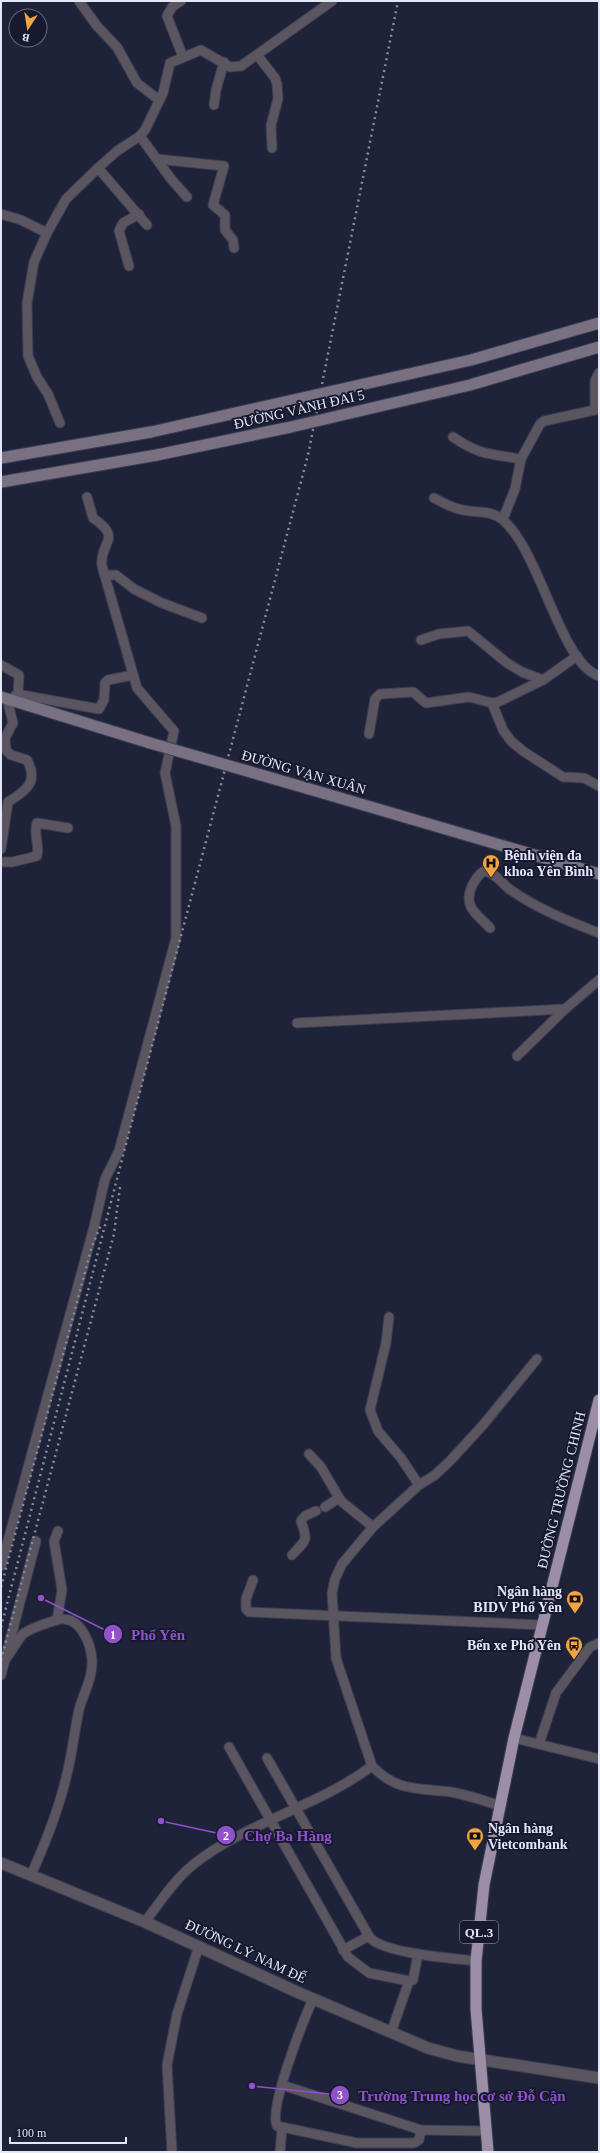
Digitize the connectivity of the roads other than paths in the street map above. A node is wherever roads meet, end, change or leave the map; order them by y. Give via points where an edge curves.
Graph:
1 (79, 1) edge
2 (181, 1) edge
3 (332, 1) edge
4 (258, 56) junction
5 (183, 57) junction
6 (224, 62) junction
7 (159, 100) junction
8 (214, 105) dead end
9 (140, 136) junction
10 (272, 148) dead end
11 (157, 159) junction
12 (98, 168) junction
13 (187, 197) dead end
14 (1, 214) edge
15 (139, 214) junction
16 (147, 225) dead end
17 (47, 233) junction
18 (234, 248) dead end
19 (129, 266) dead end
20 (599, 323) edge
21 (599, 347) edge
22 (599, 373) edge
23 (60, 423) dead end
24 (453, 437) dead end
25 (1, 458) edge
26 (521, 459) junction
27 (1, 482) edge
28 (87, 497) dead end
29 (434, 498) dead end
30 (503, 519) junction
31 (104, 575) junction
32 (202, 618) dead end
33 (421, 640) dead end
34 (578, 656) junction
35 (1, 665) edge
36 (133, 675) junction
37 (599, 676) edge
38 (543, 680) junction
39 (10, 697) edge
40 (492, 703) junction
41 (369, 734) dead end
42 (599, 786) edge
43 (68, 828) dead end
44 (1, 849) edge
45 (1, 862) edge
46 (599, 874) edge
47 (490, 928) dead end
48 (599, 933) edge
49 (599, 980) edge
50 (565, 1010) junction
51 (297, 1023) dead end
52 (517, 1056) dead end
53 (390, 1317) dead end
54 (537, 1359) dead end
55 (599, 1400) edge
56 (309, 1454) dead end
57 (419, 1485) junction
58 (339, 1498) junction
59 (325, 1506) dead end
60 (316, 1511) dead end
61 (373, 1527) junction
62 (58, 1531) dead end
63 (36, 1541) dead end
64 (4, 1544) edge
65 (292, 1555) dead end
66 (1, 1566) edge
67 (253, 1580) dead end
68 (332, 1614) junction
69 (57, 1620) junction
70 (542, 1625) junction
71 (599, 1643) edge
72 (5, 1660) junction
73 (1, 1675) edge
74 (514, 1738) junction
75 (539, 1744) junction
76 (229, 1747) dead end
77 (267, 1758) dead end
78 (599, 1758) edge
79 (372, 1766) junction
80 (501, 1806) junction
81 (297, 1809) junction
82 (272, 1821) junction
83 (1, 1863) edge
84 (31, 1875) junction
85 (146, 1922) junction
86 (368, 1936) junction
87 (199, 1946) junction
88 (343, 1950) junction
89 (418, 1954) junction
90 (476, 1961) junction
91 (409, 1980) junction
92 (313, 1999) junction
93 (391, 2033) junction
94 (480, 2059) junction
95 (599, 2078) edge
96 (282, 2085) junction
97 (282, 2129) junction
98 (421, 2130) junction
99 (486, 2131) junction
100 (172, 2152) edge
101 (280, 2152) edge
102 (488, 2152) edge

1 - 7 street via 97,26 117,47 138,83
2 - 5 street via 167,16
3 - 4 street
4 - 6 street via 236,68
4 - 10 street via 277,84 278,99 271,125
5 - 6 street via 201,50
5 - 7 street via 170,63 165,87
6 - 8 street
7 - 9 street
9 - 11 street
9 - 12 street via 117,151
11 - 13 street via 170,179
11 - 18 street via 224,166 213,205 225,215 225,230 233,240
12 - 15 street
12 - 17 street via 66,199
14 - 17 street via 21,220
15 - 16 street
15 - 19 street via 123,223 118,231
17 - 23 street via 30,278 27,303 28,356
20 - 25 main road, ĐƯỜNG VÀNH ĐAI 5, bridge via 471,360 151,432
21 - 27 main road, ĐƯỜNG VÀNH ĐAI 5, bridge via 470,385 291,427
22 - 26 street via 595,381 595,410 544,421 537,428
24 - 26 street via 476,451 491,456
26 - 30 street via 515,489
28 - 31 street via 92,518 102,524 108,533 108,544 101,561
29 - 30 street via 458,509 495,514
30 - 34 street via 526,548 564,635
31 - 32 street via 116,575 134,589 162,603
31 - 36 street
33 - 38 street via 439,634 468,631 507,663
34 - 37 street via 594,675
34 - 38 street
35 - 39 street via 19,675
36 - 39 street via 108,680 105,683 104,700 99,708 60,700
36 - 64 street via 141,695 174,731 165,773 176,826 176,938 119,1151 105,1179 94,1227
38 - 40 street
39 - 44 street via 13,723 5,738 6,750 11,755 27,760 32,780 21,794 8,802
39 - 46 main road, ĐƯỜNG VẠN XUÂN, bridge via 150,743
40 - 41 street via 469,697 426,703 413,692 380,694 375,699
40 - 42 street via 503,730 511,741 563,777 584,778
43 - 45 street via 37,823 37,856 14,862
47 - 48 street via 470,905 469,896 473,883 484,870 493,874 521,898
49 - 50 street
50 - 51 street
50 - 52 street
53 - 57 street via 370,1410 378,1431
54 - 57 street via 449,1462
55 - 70 highway, ĐƯỜNG TRƯỜNG CHINH / QL.3
56 - 58 street via 321,1466
57 - 61 street
58 - 59 street
58 - 61 street
60 - 65 street via 302,1518 306,1534 304,1542
61 - 68 street via 342,1564 335,1578
62 - 69 street via 54,1542 62,1590
63 - 72 street
64 - 66 street
67 - 68 street via 246,1600 249,1612
68 - 70 street
68 - 79 street via 336,1658
69 - 72 street via 26,1631
69 - 84 street via 71,1620 84,1632 90,1646 91,1673 79,1710 66,1780 49,1833
70 - 74 highway, ĐƯỜNG TRƯỜNG CHINH / QL.3
71 - 75 street via 590,1647 556,1693
72 - 73 street
74 - 75 street
74 - 80 highway, ĐƯỜNG TRƯỜNG CHINH / QL.3
75 - 78 street
76 - 82 street
77 - 81 street
79 - 80 street via 383,1777 405,1787 450,1792
79 - 81 street via 334,1791
80 - 90 highway, ĐƯỜNG TRƯỜNG CHINH / QL.3 via 484,1884
81 - 82 street
81 - 86 street
82 - 85 street via 239,1836 193,1865 178,1880
82 - 88 street
83 - 84 street, ĐƯỜNG LÝ NAM ĐẾ
84 - 85 street, ĐƯỜNG LÝ NAM ĐẾ
85 - 87 street, ĐƯỜNG LÝ NAM ĐẾ
86 - 88 street
86 - 89 street via 380,1945
87 - 92 street, ĐƯỜNG LÝ NAM ĐẾ
87 - 100 street via 177,2014 167,2065
88 - 91 street via 369,1973
89 - 90 street
89 - 91 street via 415,1976 413,1980
90 - 94 highway, ĐƯỜNG TRƯỜNG CHINH / QL.3
91 - 93 street
92 - 93 street, ĐƯỜNG LÝ NAM ĐẾ
92 - 96 street via 298,2033
93 - 94 street, ĐƯỜNG LÝ NAM ĐẾ via 428,2048
94 - 95 street, ĐƯỜNG LÝ NAM ĐẾ
94 - 99 highway, QL.3
96 - 97 street via 275,2118 277,2126
96 - 98 street
97 - 98 street via 357,2143 407,2144 419,2140
97 - 101 street
98 - 99 street
99 - 102 highway, QL.3

